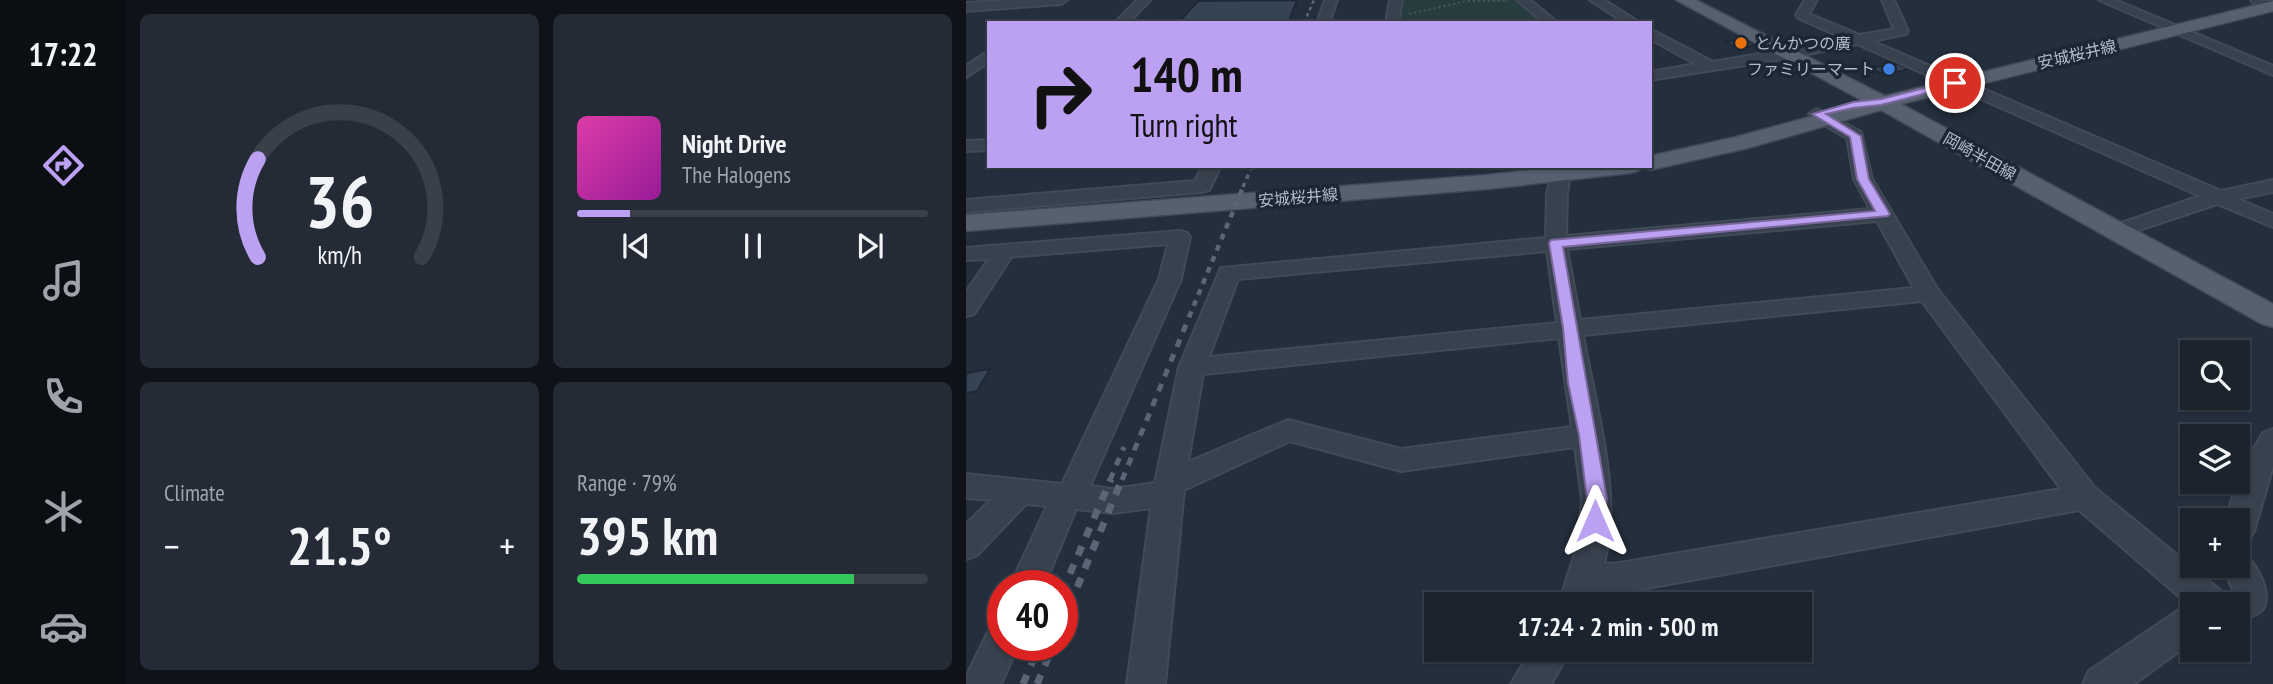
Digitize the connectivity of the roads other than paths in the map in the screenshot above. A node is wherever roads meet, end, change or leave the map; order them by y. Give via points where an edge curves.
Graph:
1 (1061, 0) edge
2 (1144, 0) edge
3 (1331, 0) edge
4 (1396, 0) edge
5 (1596, 0) edge
6 (1684, 0) edge
7 (1811, 0) edge
8 (1888, 0) edge
9 (2105, 0) edge
10 (2257, 0) edge
11 (1518, 1) edge
12 (982, 6) junction
13 (2273, 6) edge
14 (966, 7) edge
15 (1041, 15) dead end
16 (966, 17) edge
17 (1392, 19) edge
18 (1123, 21) edge
19 (1324, 21) edge
20 (1549, 21) edge
21 (1631, 21) edge
22 (2179, 30) junction
23 (1653, 36) edge
24 (1858, 40) junction
25 (1789, 54) junction
26 (987, 56) edge
27 (1710, 66) junction
28 (967, 71) edge
29 (2273, 71) edge
30 (1652, 76) edge
31 (1955, 83) junction
32 (1881, 102) junction
33 (1822, 116) junction
34 (987, 145) edge
35 (966, 146) edge
36 (1652, 155) edge
37 (1652, 162) edge
38 (1211, 168) edge
39 (1587, 168) edge
40 (1565, 169) edge
41 (2273, 186) edge
42 (2217, 195) junction
43 (966, 206) edge
44 (1883, 214) junction
45 (966, 215) edge
46 (2273, 221) edge
47 (966, 223) edge
48 (2117, 231) junction
49 (1556, 243) junction
50 (966, 254) edge
51 (999, 260) dead end
52 (1928, 293) junction
53 (966, 309) edge
54 (2273, 317) edge
55 (1571, 328) junction
56 (1192, 367) junction
57 (1588, 435) junction
58 (2273, 440) edge
59 (966, 486) edge
60 (1169, 488) junction
61 (1021, 490) junction
62 (1069, 496) junction
63 (2084, 497) junction
64 (2244, 508) edge
65 (966, 545) edge
66 (1034, 570) edge
67 (2247, 578) edge
68 (1581, 590) edge
69 (2196, 592) edge
70 (2255, 599) edge
71 (2180, 629) edge
72 (993, 661) edge
73 (1544, 662) edge
74 (982, 684) edge
75 (1146, 684) edge
76 (1530, 684) edge
77 (2102, 684) edge

1 - 12 street
1 - 15 street
2 - 18 street
3 - 19 street
4 - 17 street
5 - 21 street
6 - 25 main road, 岡崎半田線
7 - 24 street via 1802,15
8 - 24 street via 1901,32
9 - 22 street
10 - 13 street
11 - 20 street
12 - 14 street
12 - 16 street
13 - 22 main road, 安城桜井線
22 - 29 street
22 - 31 main road, 安城桜井線
23 - 27 street
24 - 25 street
24 - 31 street
25 - 27 street
25 - 32 main road, 岡崎半田線
26 - 28 street
27 - 30 street
31 - 32 main road, 安城桜井線
31 - 42 street
32 - 33 main road, 安城桜井線
32 - 48 main road, 岡崎半田線
33 - 36 main road, 安城桜井線
33 - 37 main road, 安城桜井線
33 - 44 street via 1855,136 1863,179
34 - 35 street
38 - 43 street via 1202,186
39 - 40 main road, 安城桜井線
40 - 45 main road, 安城桜井線
40 - 47 main road, 安城桜井線
40 - 49 street via 1557,194
41 - 42 street
42 - 46 street
42 - 48 street
44 - 49 street
44 - 52 street
48 - 54 main road, 岡崎半田線
49 - 55 street
49 - 56 street via 1229,273
50 - 62 street via 1181,237 1170,279
51 - 53 street
52 - 55 street
52 - 63 street
55 - 56 street
55 - 57 street
56 - 60 street
57 - 60 street via 1401,460 1288,430
57 - 68 street via 1597,499 1594,543
58 - 64 street via 2254,474
59 - 61 street
60 - 62 street via 1113,501
60 - 75 street
61 - 62 street
61 - 65 street
62 - 66 street
63 - 68 street via 1614,579
63 - 69 street
67 - 70 street
71 - 77 street
72 - 74 street
73 - 76 street

